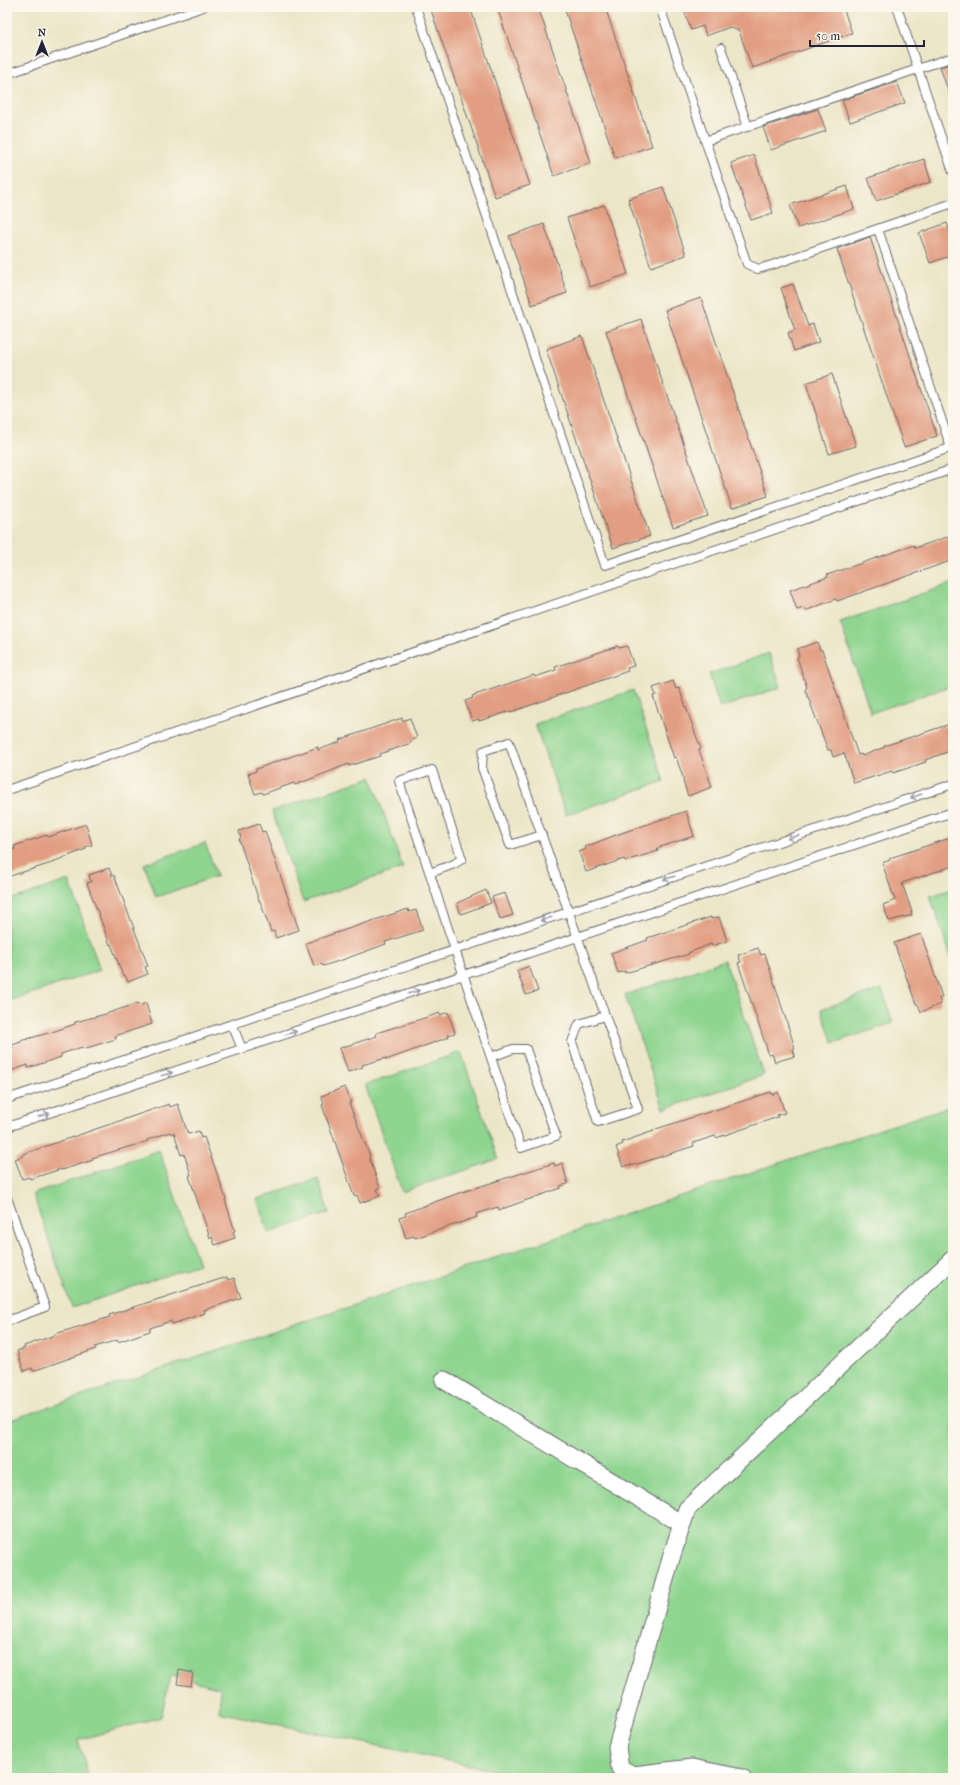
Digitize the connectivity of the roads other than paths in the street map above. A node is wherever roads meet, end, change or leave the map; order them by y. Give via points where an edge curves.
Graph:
1 (203, 7) edge
2 (416, 7) edge
3 (660, 7) edge
4 (897, 7) edge
5 (721, 48) dead end
6 (953, 57) edge
7 (918, 69) junction
8 (7, 74) edge
9 (748, 126) junction
10 (706, 141) junction
11 (953, 172) edge
12 (953, 203) edge
13 (878, 229) junction
14 (952, 447) edge
15 (953, 469) edge
16 (953, 784) edge
17 (7, 790) edge
18 (953, 812) edge
19 (542, 835) junction
20 (430, 873) junction
21 (569, 912) junction
22 (578, 937) junction
23 (455, 950) junction
24 (464, 975) junction
25 (605, 1016) junction
26 (232, 1024) junction
27 (242, 1049) junction
28 (490, 1057) junction
29 (7, 1099) edge
30 (7, 1128) edge
31 (7, 1198) edge
32 (10, 1216) edge
33 (953, 1259) edge
34 (7, 1321) edge
35 (444, 1380) dead end
36 (682, 1524) junction
37 (742, 1778) edge

1 - 8 lane
2 - 14 lane via 605,565
3 - 10 lane
4 - 7 lane
5 - 9 lane
6 - 7 lane
7 - 9 lane
7 - 11 lane
9 - 10 lane
10 - 13 lane via 747,264 758,269
12 - 13 lane
13 - 14 lane
15 - 17 lane
16 -> 21 lane
18 - 22 lane
19 - 19 lane via 510,845 482,768 483,751 509,742
19 - 21 lane
20 - 20 lane via 462,859 432,770 399,781
20 - 23 lane
21 - 22 lane
21 -> 23 lane
22 - 24 lane
22 - 25 lane
23 - 24 lane
23 - 26 lane
27 -> 24 lane
24 - 28 lane
25 - 25 lane via 638,1108 598,1122 572,1042 579,1024
26 - 27 lane
26 - 29 lane
30 -> 27 lane
28 - 28 lane via 521,1148 556,1136 526,1048 513,1048
31 - 32 lane
32 - 34 lane via 45,1308
33 - 36 street via 687,1509
35 - 36 street
36 - 37 street via 617,1747 620,1768 633,1775 692,1768

